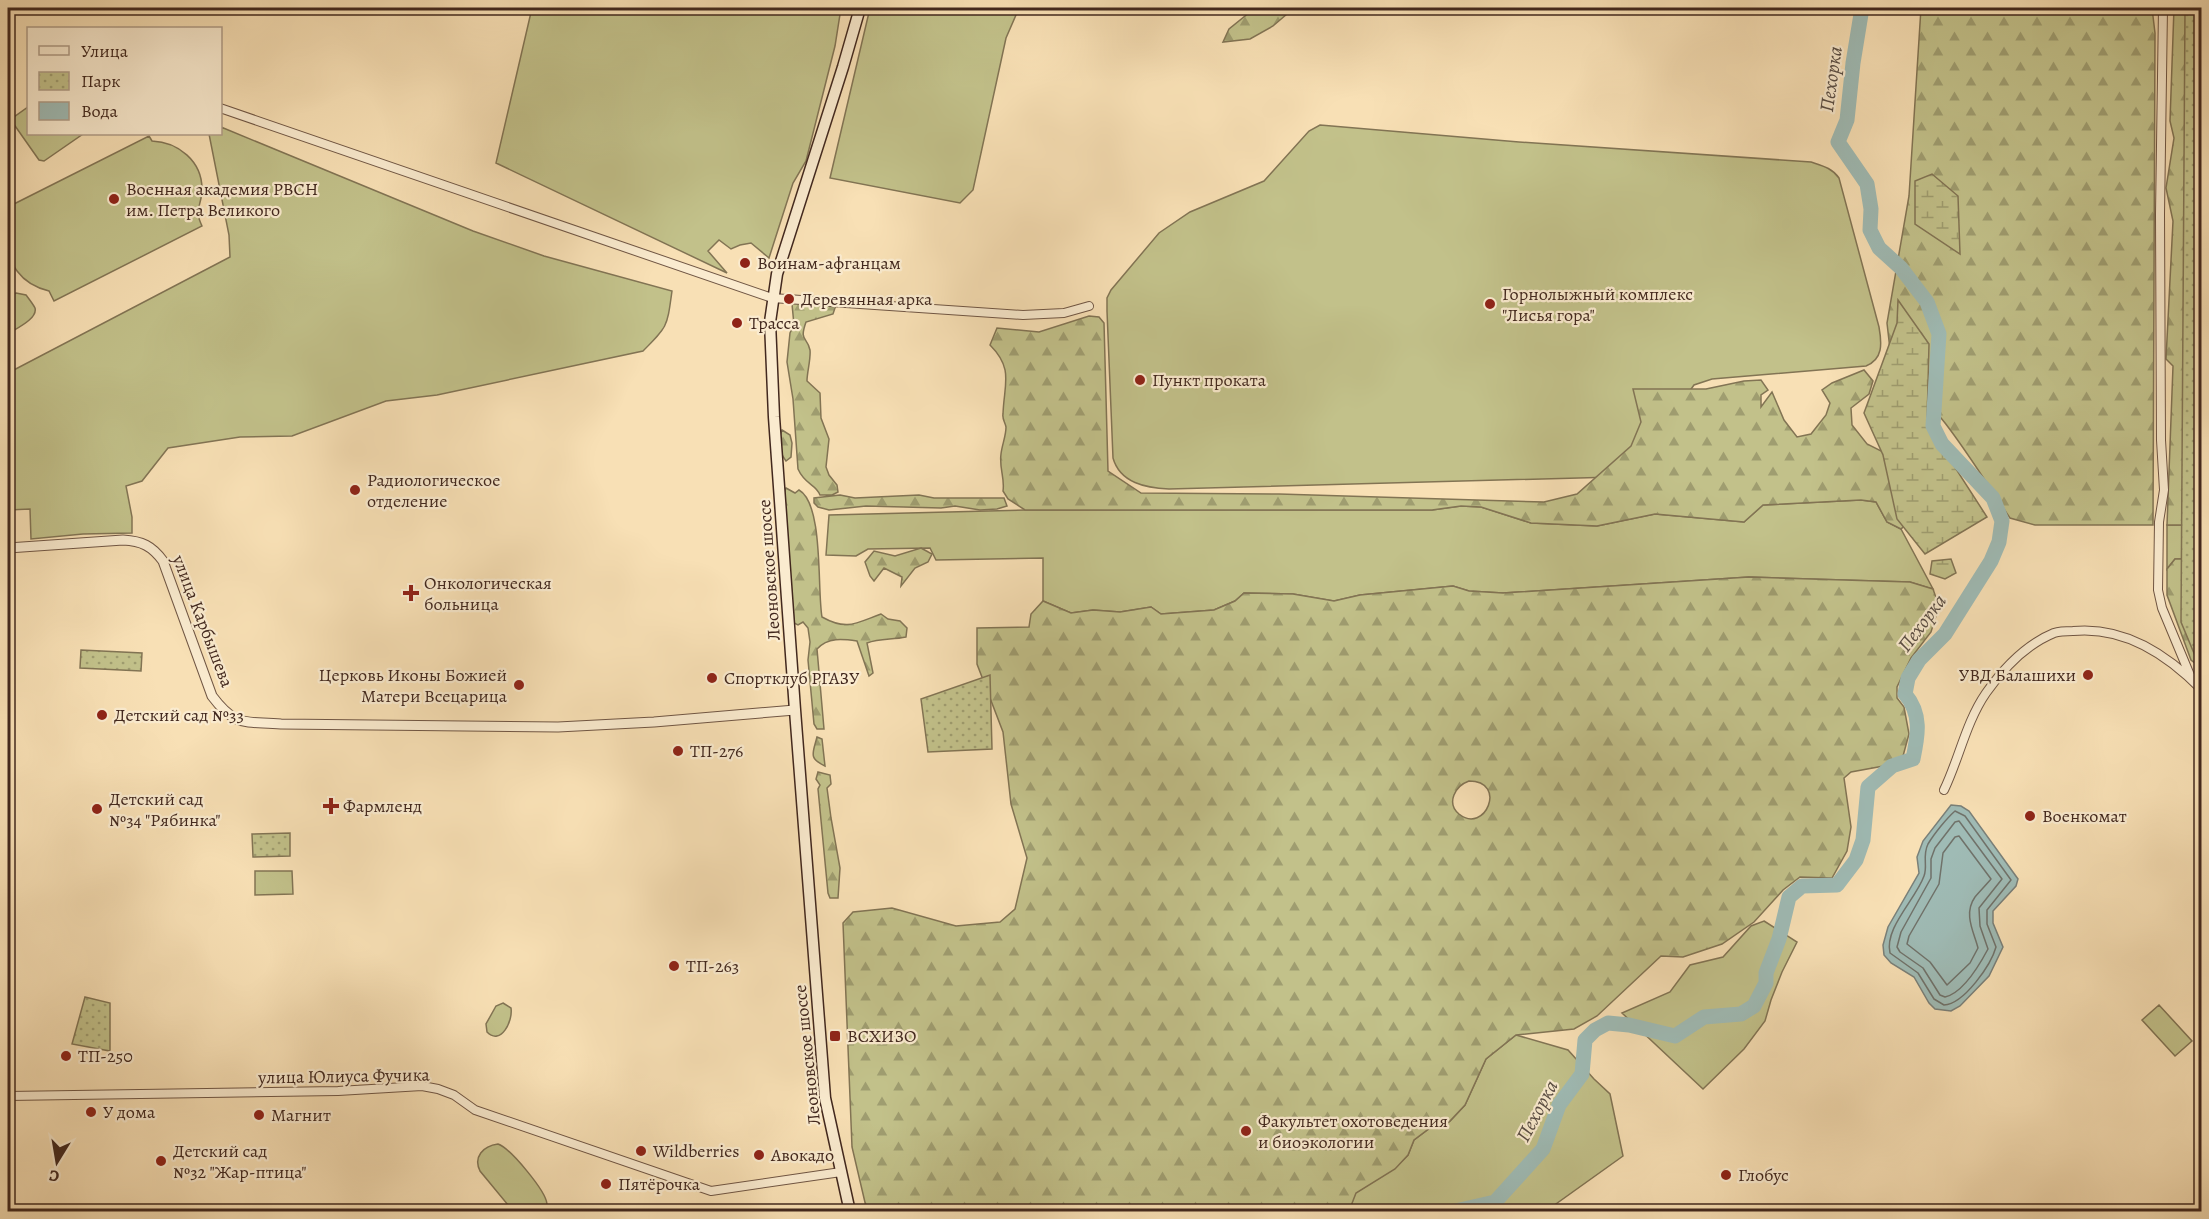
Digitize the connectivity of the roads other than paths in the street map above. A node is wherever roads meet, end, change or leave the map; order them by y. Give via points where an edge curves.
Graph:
1 (860, 8) edge
2 (2163, 8) edge
3 (222, 109) edge
4 (772, 298) junction
5 (1089, 306) dead end
6 (8, 548) edge
7 (2192, 680) junction
8 (2202, 690) edge
9 (795, 710) junction
10 (1944, 790) dead end
11 (8, 1096) edge
12 (841, 1172) junction
13 (850, 1212) edge

1 - 4 main road, Леоновское шоссе
2 - 7 street via 2160,236 2164,490 2159,522 2158,590
3 - 4 street
4 - 5 street via 1023,315 1064,313
4 - 9 main road, Леоновское шоссе via 771,374
6 - 9 street, улица Карбышева via 123,540 137,541 156,551 164,561 212,696 236,720 281,724 558,727
7 - 8 street
7 - 10 street via 2175,664 2138,642 2110,632 2055,633 2015,659 1986,694 1972,718
9 - 12 main road, Леоновское шоссе via 825,1098
11 - 12 street, улица Юлиуса Фучика via 422,1086 454,1095 475,1110 711,1191
12 - 13 main road, Леоновское шоссе

